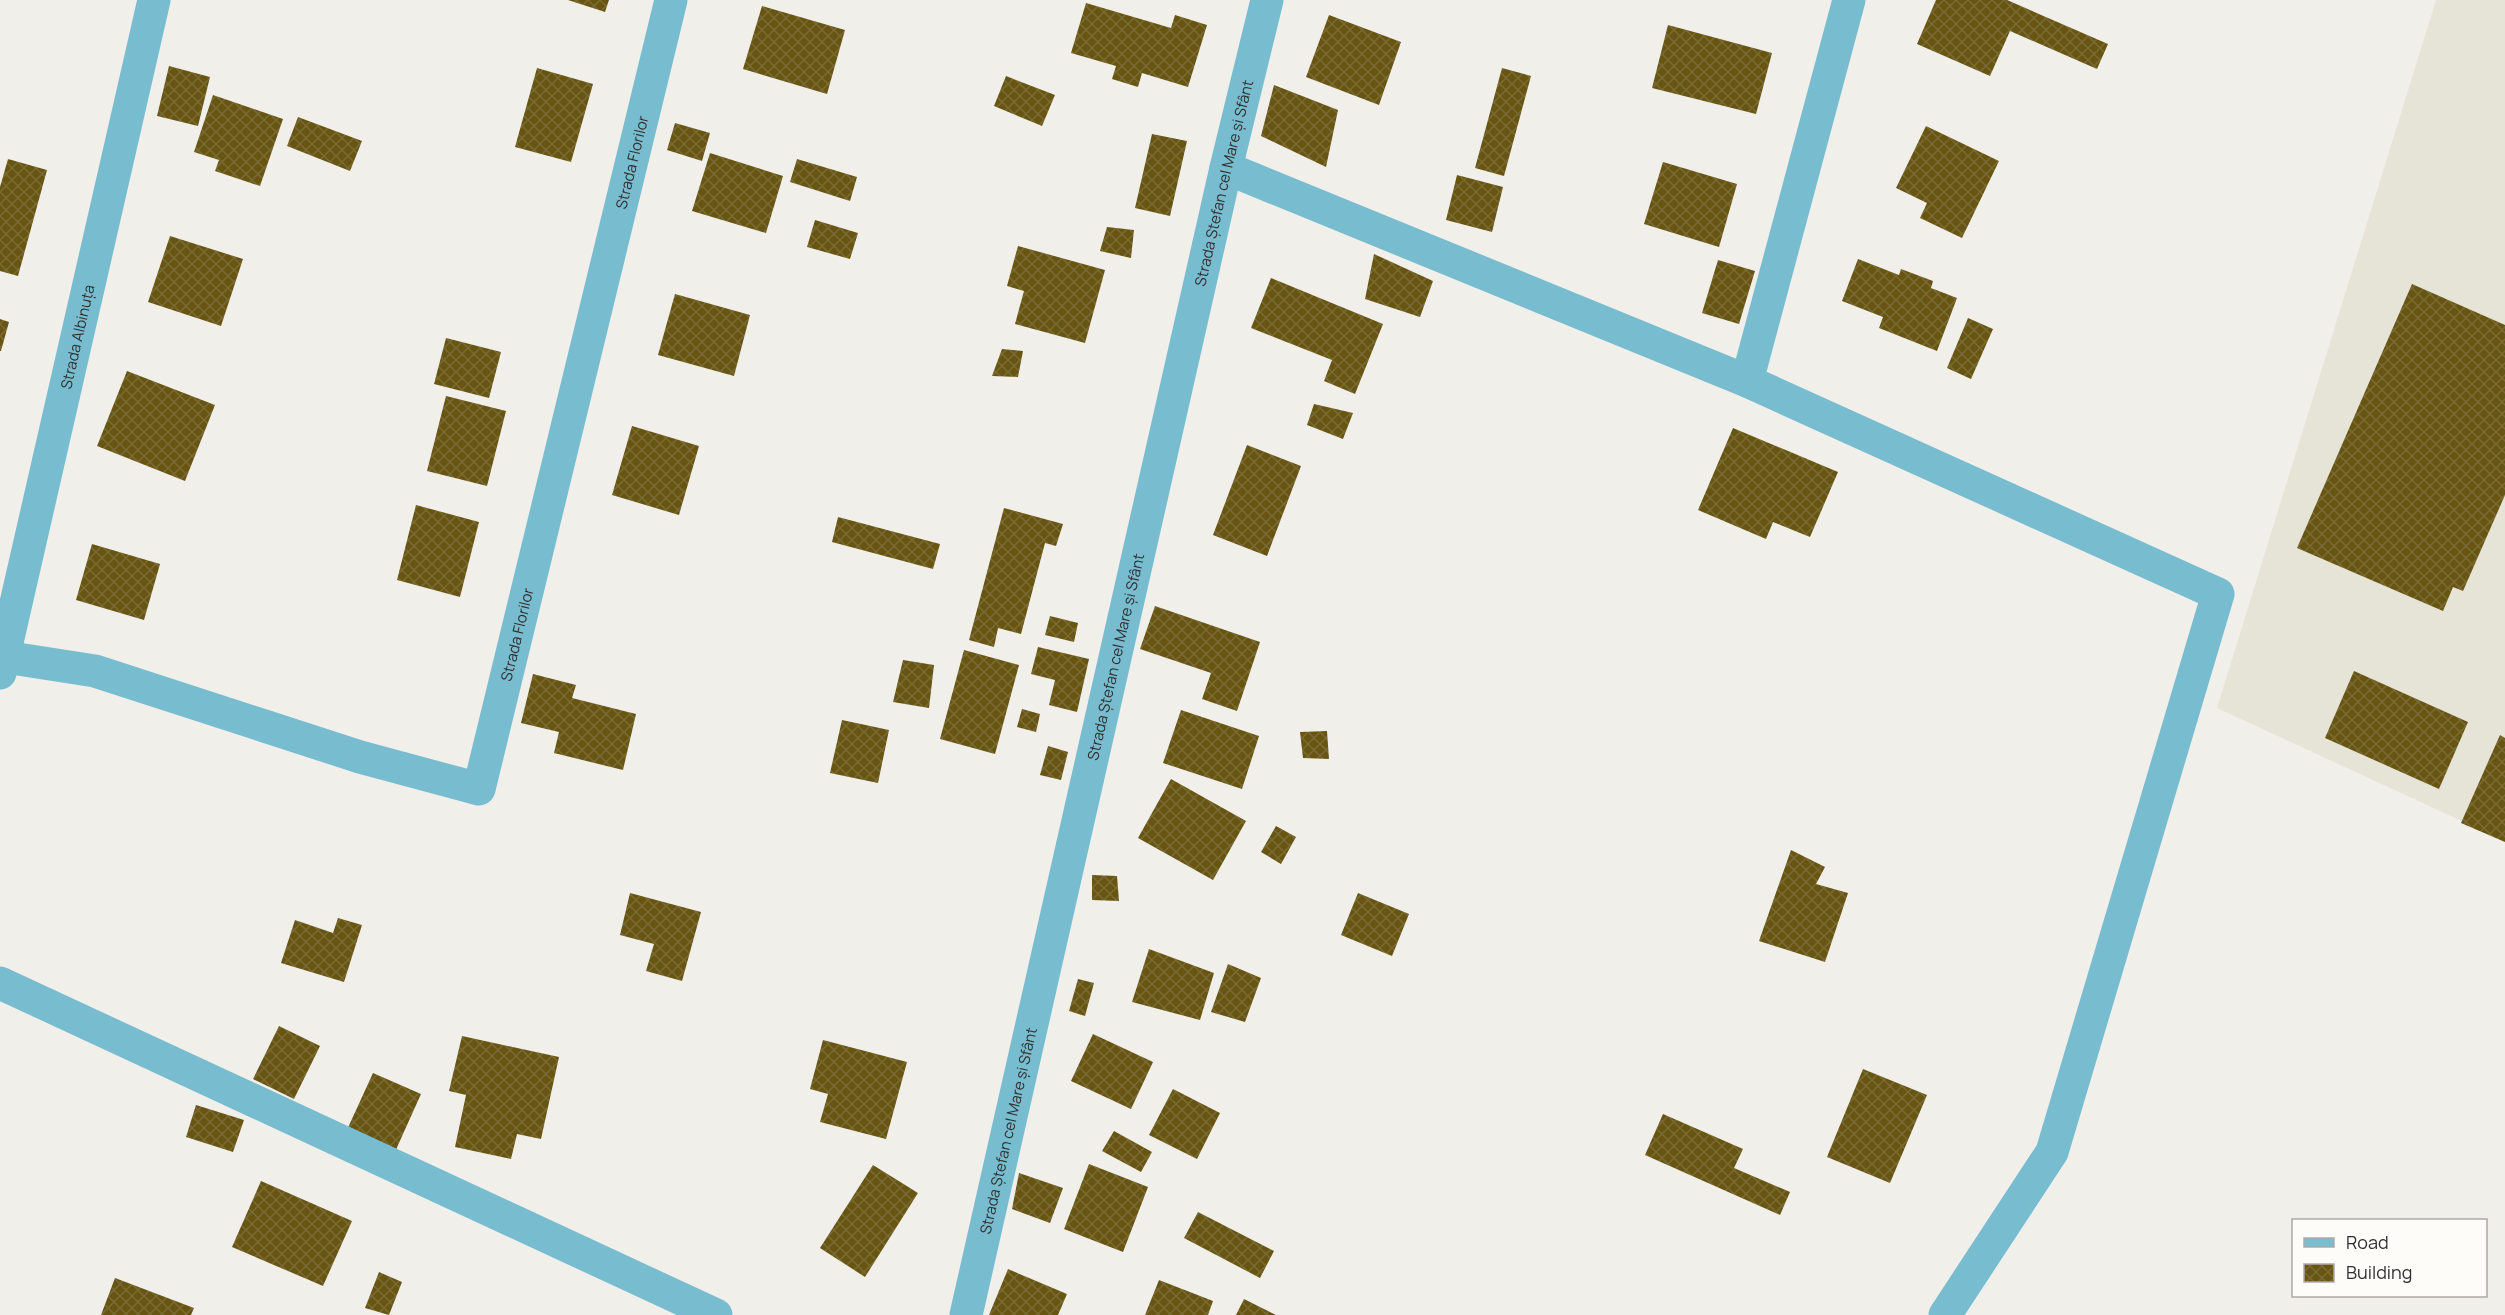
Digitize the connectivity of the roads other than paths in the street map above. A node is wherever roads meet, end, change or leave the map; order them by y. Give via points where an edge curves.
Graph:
1 (154, 0) edge
2 (671, 0) edge
3 (1267, 0) edge
4 (1849, 0) edge
5 (1226, 168) junction
6 (1747, 381) junction
7 (3, 665) edge
8 (0, 983) edge
9 (716, 1315) edge
10 (966, 1315) edge
11 (1945, 1315) edge

1 - 7 street, Strada Albinuța
2 - 7 street, Strada Florilor via 479,789 360,757 95,671
3 - 5 street, Strada Ștefan cel Mare și Sfânt
4 - 6 street
5 - 6 street
5 - 10 street, Strada Ștefan cel Mare și Sfânt
6 - 11 street via 2218,594 2052,1152
8 - 9 street

